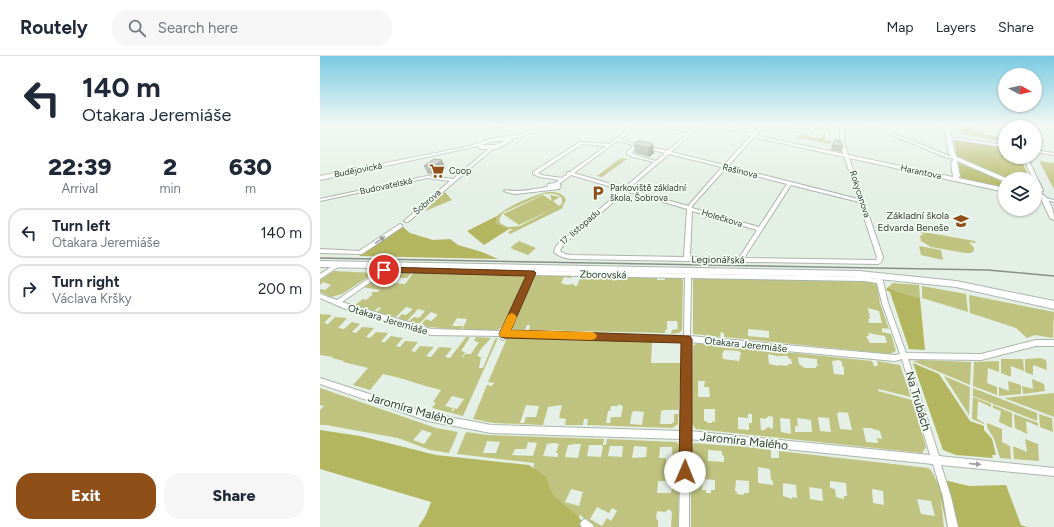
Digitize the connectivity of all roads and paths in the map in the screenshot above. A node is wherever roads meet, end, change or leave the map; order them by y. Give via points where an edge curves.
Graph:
1 (467, 148) edge
2 (487, 148) edge
3 (573, 148) edge
4 (604, 148) edge
5 (633, 148) edge
6 (648, 148) edge
7 (673, 148) edge
8 (742, 148) edge
9 (810, 148) edge
10 (844, 148) edge
11 (926, 148) edge
12 (950, 148) edge
13 (1042, 152) edge
14 (667, 153) junction
15 (1054, 154) edge
16 (848, 156) junction
17 (955, 158) junction
18 (657, 162) junction
19 (724, 167) junction
20 (569, 173) junction
21 (998, 177) edge
22 (320, 178) edge
23 (562, 179) junction
24 (955, 179) junction
25 (453, 180) junction
26 (789, 184) junction
27 (998, 188) edge
28 (625, 189) junction
29 (506, 191) dead end
30 (1042, 196) edge
31 (1044, 198) junction
32 (320, 200) edge
33 (862, 201) junction
34 (1054, 201) edge
35 (689, 207) junction
36 (1054, 218) edge
37 (760, 229) junction
38 (320, 251) edge
39 (557, 252) joint
40 (687, 259) junction
41 (740, 260) junction
42 (880, 261) joint
43 (320, 264) edge
44 (339, 264) junction
45 (531, 273) junction
46 (688, 276) junction
47 (320, 277) edge
48 (879, 278) junction
49 (320, 296) edge
50 (1013, 296) junction
51 (1054, 302) edge
52 (337, 303) junction
53 (1054, 305) edge
54 (504, 336) junction
55 (687, 339) junction
56 (1054, 343) edge
57 (904, 356) junction
58 (320, 381) edge
59 (686, 435) junction
60 (936, 461) junction
61 (1054, 472) edge
62 (684, 527) edge
63 (952, 527) edge

1 - 22 street, Budějovická
2 - 25 street, Šobrova via 485,153
3 - 23 street via 535,173
4 - 20 street
5 - 18 street via 628,152
6 - 14 street, Rašínova
7 - 14 street, 17. listopadu
8 - 19 street
9 - 16 street, Harantova
10 - 16 street, Rokycanova
11 - 17 street
12 - 17 main road
13 - 15 street
14 - 18 street, 17. listopadu
14 - 19 street, Rašínova
16 - 24 street, Harantova
16 - 33 street, Rokycanova
17 - 21 main road
17 - 24 street
18 - 28 street, 17. listopadu
19 - 26 street, Rašínova
19 - 35 street
20 - 23 street
20 - 28 street, Holečkova
23 - 29 street via 556,184 559,185 557,188 510,193
24 - 27 street, Harantova
25 - 32 street, Budovatelská via 426,177
38 -> 25 street, Šobrova via 360,253 400,226 399,223 406,221
26 - 33 street, Rašínova
26 - 37 street
28 - 35 street, Holečkova
28 - 39 street, 17. listopadu via 558,247
30 - 31 main road
31 - 34 street
31 - 36 main road
33 - 42 street, Rokycanova
35 - 37 street, Holečkova
35 - 40 street
37 - 41 street
39 - 40 street, Legionářská via 571,257
40 - 41 street, Legionářská
41 - 42 street, Legionářská
43 - 44 main road
44 - 47 street
44 - 48 main road via 851,274
45 - 46 street, Zborovská
45 - 52 street, Zborovská via 384,270
45 - 54 street
46 - 48 street, Zborovská
46 - 55 street
48 - 50 main road via 956,284
48 - 57 street, Na Trubách
49 - 52 street, Otakara Jeremiáše
50 - 51 main road
50 - 53 main road
52 - 54 street, Otakara Jeremiáše via 431,332
54 - 55 street, Otakara Jeremiáše
55 - 57 street, Otakara Jeremiáše via 895,358
55 - 59 street
56 - 57 street, Otakara Jeremiáše via 1036,343 981,357
57 - 60 street, Na Trubách
58 - 59 street, Jaromíra Malého via 428,417 491,429
59 - 60 street, Jaromíra Malého
59 - 62 street
60 -> 61 street, Jaromíra Malého
60 - 63 street, Na Trubách via 947,497

